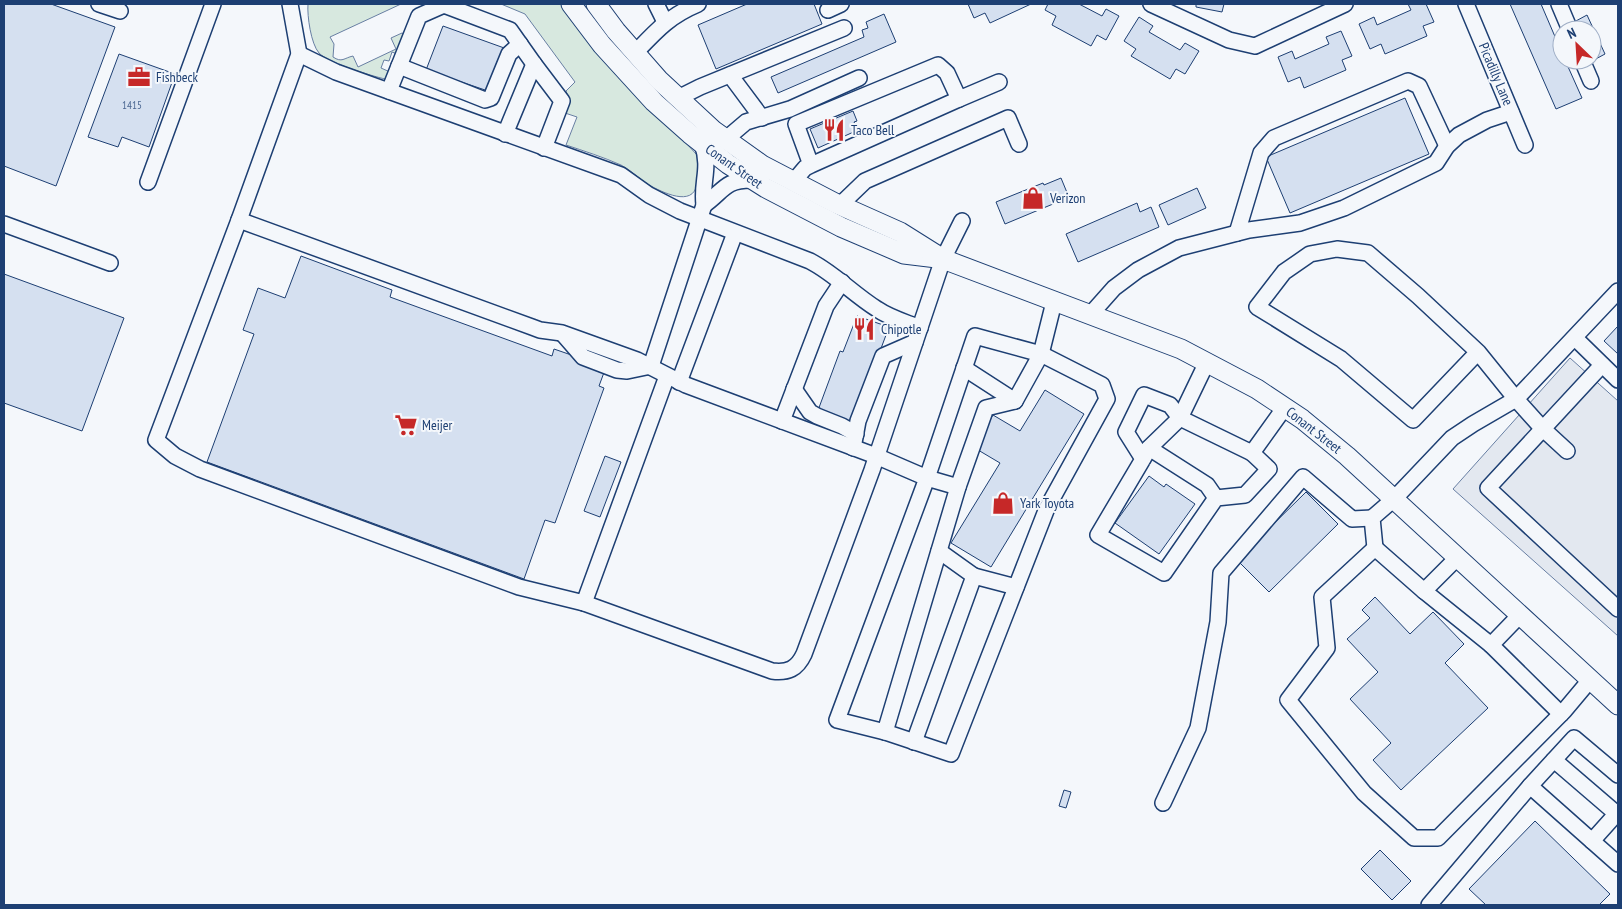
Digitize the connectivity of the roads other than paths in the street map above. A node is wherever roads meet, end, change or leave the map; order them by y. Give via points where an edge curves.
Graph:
1 (100, 4) edge
2 (214, 4) edge
3 (290, 4) edge
4 (571, 4) edge
5 (596, 4) edge
6 (656, 4) edge
7 (698, 4) edge
8 (1345, 4) edge
9 (1466, 4) edge
10 (1559, 4) edge
11 (1161, 6) edge
12 (120, 11) dead end
13 (1566, 20) edge
14 (665, 22) junction
15 (844, 28) dead end
16 (520, 44) junction
17 (635, 53) junction
18 (299, 54) junction
19 (534, 64) junction
20 (399, 66) junction
21 (1586, 70) edge
22 (730, 75) junction
23 (860, 78) dead end
24 (1591, 81) dead end
25 (999, 82) dead end
26 (389, 91) junction
27 (678, 98) junction
28 (959, 99) junction
29 (1512, 112) junction
30 (762, 118) junction
31 (505, 134) junction
32 (726, 139) junction
33 (702, 144) junction
34 (1019, 144) dead end
35 (1525, 145) dead end
36 (1448, 146) junction
37 (544, 148) junction
38 (811, 165) junction
39 (794, 181) junction
40 (148, 182) dead end
41 (758, 184) junction
42 (840, 206) junction
43 (701, 212) junction
44 (239, 220) junction
45 (962, 221) dead end
46 (4, 224) edge
47 (735, 233) junction
48 (1237, 233) junction
49 (943, 259) junction
50 (110, 263) dead end
51 (842, 282) junction
52 (1618, 292) edge
53 (1054, 302) junction
54 (1090, 315) junction
55 (920, 328) junction
56 (1575, 338) junction
57 (915, 342) junction
58 (1478, 352) junction
59 (1041, 354) junction
60 (1207, 362) junction
61 (1602, 365) junction
62 (651, 366) junction
63 (964, 368) junction
64 (673, 379) junction
65 (1618, 380) edge
66 (794, 389) junction
67 (1516, 399) junction
68 (1015, 401) junction
69 (1285, 407) junction
70 (1180, 418) junction
71 (782, 421) junction
72 (1542, 428) junction
73 (854, 441) junction
74 (1567, 451) dead end
75 (1146, 454) junction
76 (1252, 454) junction
77 (876, 456) junction
78 (927, 478) junction
79 (958, 487) junction
80 (1216, 498) junction
81 (1394, 499) junction
82 (1372, 518) junction
83 (1375, 548) junction
84 (939, 552) junction
85 (1458, 557) junction
86 (974, 576) junction
87 (1016, 587) junction
88 (1424, 591) junction
89 (584, 603) junction
90 (1618, 609) edge
91 (1520, 615) junction
92 (1491, 645) junction
93 (1590, 680) junction
94 (1618, 705) edge
95 (1561, 714) junction
96 (885, 732) junction
97 (914, 742) junction
98 (1554, 760) junction
99 (1618, 775) edge
100 (1530, 786) junction
101 (1163, 803) dead end
102 (1618, 814) edge
103 (1592, 841) junction
104 (1618, 864) edge
105 (1429, 905) edge

1 - 12 street
2 - 40 street
3 - 18 street
4 - 33 main road, Conant Street via 638,85
5 - 17 main road, Conant Street
6 - 14 street
7 - 14 street
8 - 11 street via 1255,46 1229,40
9 - 29 street, Picadilly Lane
10 - 13 street
14 - 17 street
15 - 22 street
16 - 19 street
16 - 20 street via 508,54 491,98 485,100
16 - 20 street via 510,30 444,5 419,16
17 - 27 main road, Conant Street
18 - 26 street via 336,72
18 - 44 street
19 - 31 street
19 - 37 street via 562,101
20 - 26 street
21 - 24 street
22 - 27 street
22 - 30 street
23 - 30 street
25 - 28 street
26 - 31 street
27 - 32 main road, Conant Street
28 - 38 street
28 - 38 street via 947,73 938,65 796,124
29 - 35 street, Picadilly Lane
29 - 36 street via 1487,120
30 - 32 street via 746,122
31 - 37 street
32 - 39 main road, Conant Street via 762,165
33 - 41 main road, Conant Street
33 - 43 street via 707,162
34 - 42 street via 1008,118 865,181
36 - 48 street via 1436,163 1344,208 1300,223
36 - 48 street via 1419,86 1408,81 1274,138 1261,153
37 - 43 street via 621,175 649,195
38 - 39 street
39 - 42 main road, Conant Street
41 - 43 street via 740,180 732,182 724,186
41 - 49 main road, Conant Street via 896,251
42 - 49 main road, Conant Street via 900,232
43 - 47 street
43 - 62 street
44 - 62 street via 540,330 562,333
44 - 89 street via 156,440 175,456 200,469 519,587
45 - 49 street
46 - 50 street
47 - 51 street via 810,261
47 - 64 street
48 - 54 street via 1179,248 1138,270 1114,288
49 - 53 main road, Conant Street
49 - 55 street
51 - 55 street via 876,309
51 - 66 street via 826,306
52 - 56 street
53 - 54 main road, Conant Street
53 - 59 street
54 - 60 main road, Conant Street
55 - 57 street
56 - 61 street
56 - 67 street
57 - 73 street via 882,356
57 - 77 street
58 - 58 street via 1368,253 1337,249 1310,254 1284,272 1257,307 1341,359 1413,420
58 - 67 street
59 - 63 street via 975,336
59 - 68 street
59 - 87 street via 1102,385 1107,399 1047,508
60 - 69 main road, Conant Street
60 - 70 street
61 - 65 street
61 - 72 street
62 - 64 street
63 - 68 street
63 - 78 street
64 - 71 street
64 - 89 street
66 - 71 street
66 - 73 street via 810,412 842,426
67 - 72 street
67 - 81 street via 1452,438
68 - 79 street via 986,408
69 - 76 street
69 - 81 main road, Conant Street via 1327,438
70 - 75 street
70 - 75 street via 1170,405 1144,395 1126,432
70 - 76 street
71 - 73 street
72 - 74 street
72 - 90 street via 1488,488
73 - 77 street
75 - 80 street via 1207,485
75 - 80 street via 1098,536 1164,574
76 - 80 street via 1269,469 1245,495
77 - 78 street
77 - 89 street via 804,654 793,669 782,673 772,671
78 - 79 street
78 - 96 street via 837,720
79 - 84 street
81 - 82 street
81 - 85 main road, Conant Street
82 - 83 street
82 - 101 street via 1352,520 1303,477 1221,573 1218,622 1198,728
83 - 88 street
83 - 95 street via 1322,597 1327,648 1288,700 1364,792 1414,838 1438,838
84 - 86 street
84 - 96 street
85 - 88 street
85 - 91 main road, Conant Street
86 - 87 street
86 - 97 street
87 - 97 street via 950,754
88 - 92 street
91 - 92 street
91 - 93 main road, Conant Street
92 - 95 street
93 - 94 main road, Conant Street
93 - 95 street
96 - 97 street
98 - 99 street via 1574,738
98 - 100 street
98 - 102 street
100 - 103 street
100 - 105 street
102 - 103 street
103 - 104 street

